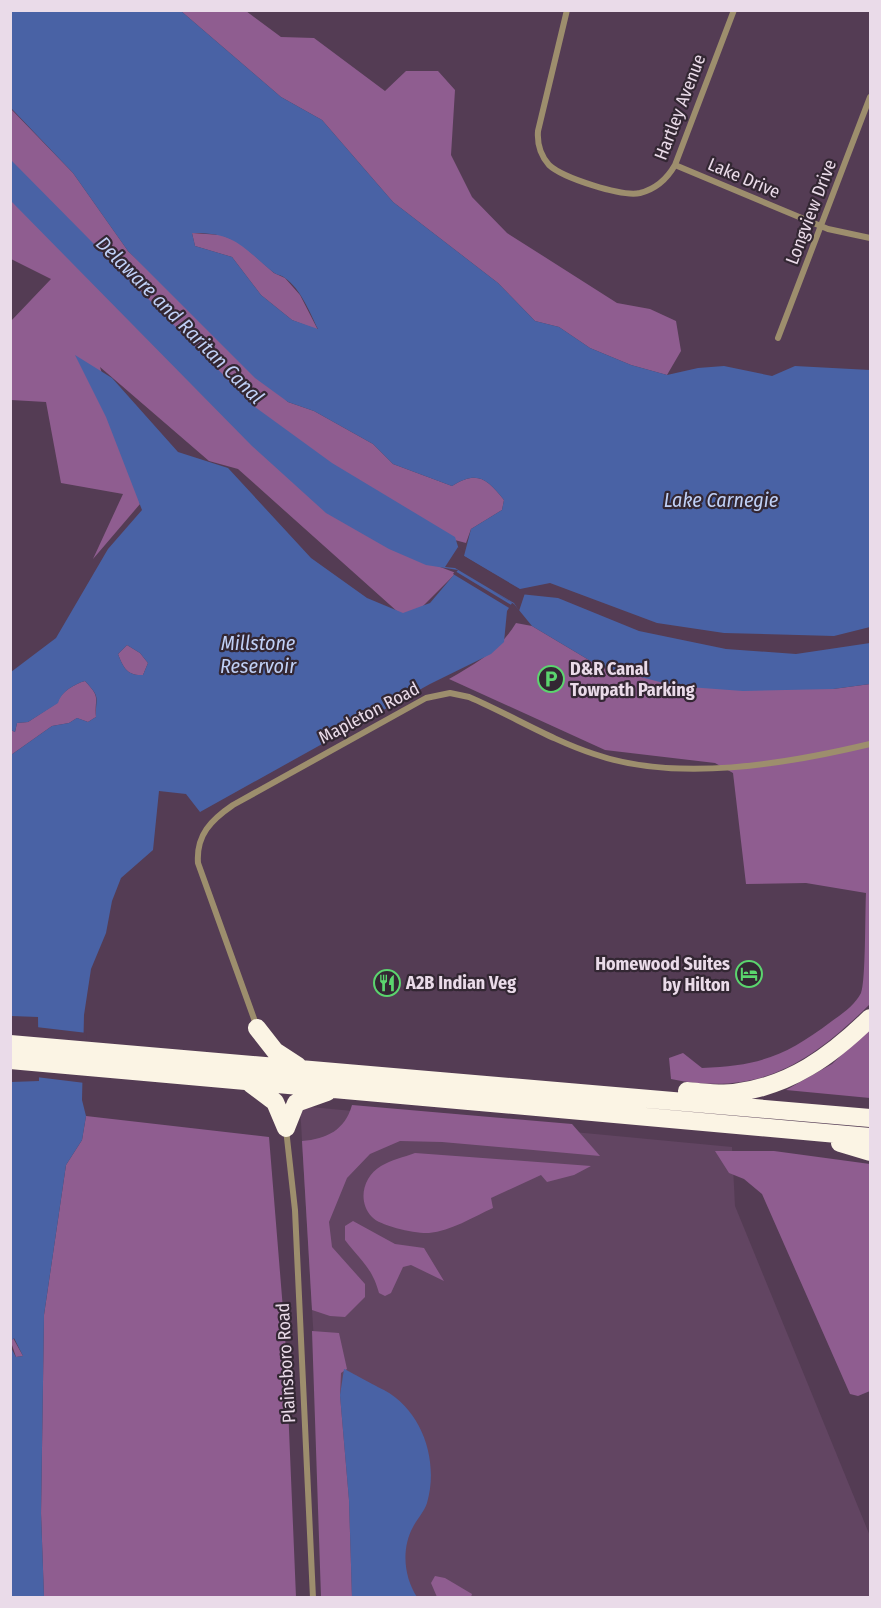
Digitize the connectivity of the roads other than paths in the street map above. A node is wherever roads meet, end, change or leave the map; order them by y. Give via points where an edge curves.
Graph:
1 (567, 10) edge
2 (734, 10) edge
3 (870, 97) edge
4 (675, 165) junction
5 (822, 226) junction
6 (870, 238) edge
7 (778, 338) dead end
8 (870, 744) edge
9 (870, 1018) edge
10 (257, 1028) junction
11 (10, 1044) edge
12 (33, 1054) junction
13 (89, 1059) junction
14 (10, 1060) edge
15 (230, 1064) junction
16 (303, 1068) junction
17 (247, 1082) junction
18 (341, 1089) junction
19 (660, 1098) junction
20 (870, 1118) edge
21 (285, 1128) junction
22 (804, 1133) junction
23 (870, 1137) edge
24 (870, 1152) edge
25 (313, 1598) edge

1 - 4 street, Hartley Avenue via 538,131 544,159 559,172 622,194 654,188
2 - 4 street, Hartley Avenue
3 - 5 street, Longview Drive
4 - 5 street, Lake Drive
5 - 6 street, Lake Drive
5 - 7 street, Longview Drive
8 - 10 street, Mapleton Road via 722,768 659,768 594,754 469,697 450,693 426,698 233,805 213,820 201,836 198,853 202,874
9 - 19 highway via 830,1055 784,1080 732,1093 673,1091
10 - 15 highway via 254,1050
10 - 16 highway via 275,1051
11 - 12 highway
12 - 13 highway
12 - 14 highway
13 - 15 highway
13 - 17 highway via 126,1071
15 - 16 highway
16 - 19 highway
17 - 18 highway
17 - 21 highway via 276,1102
18 - 21 highway via 302,1099 293,1106
18 - 22 highway
19 - 20 highway
21 - 25 street, Plainsboro Road via 295,1210
22 - 23 highway
22 - 24 highway

